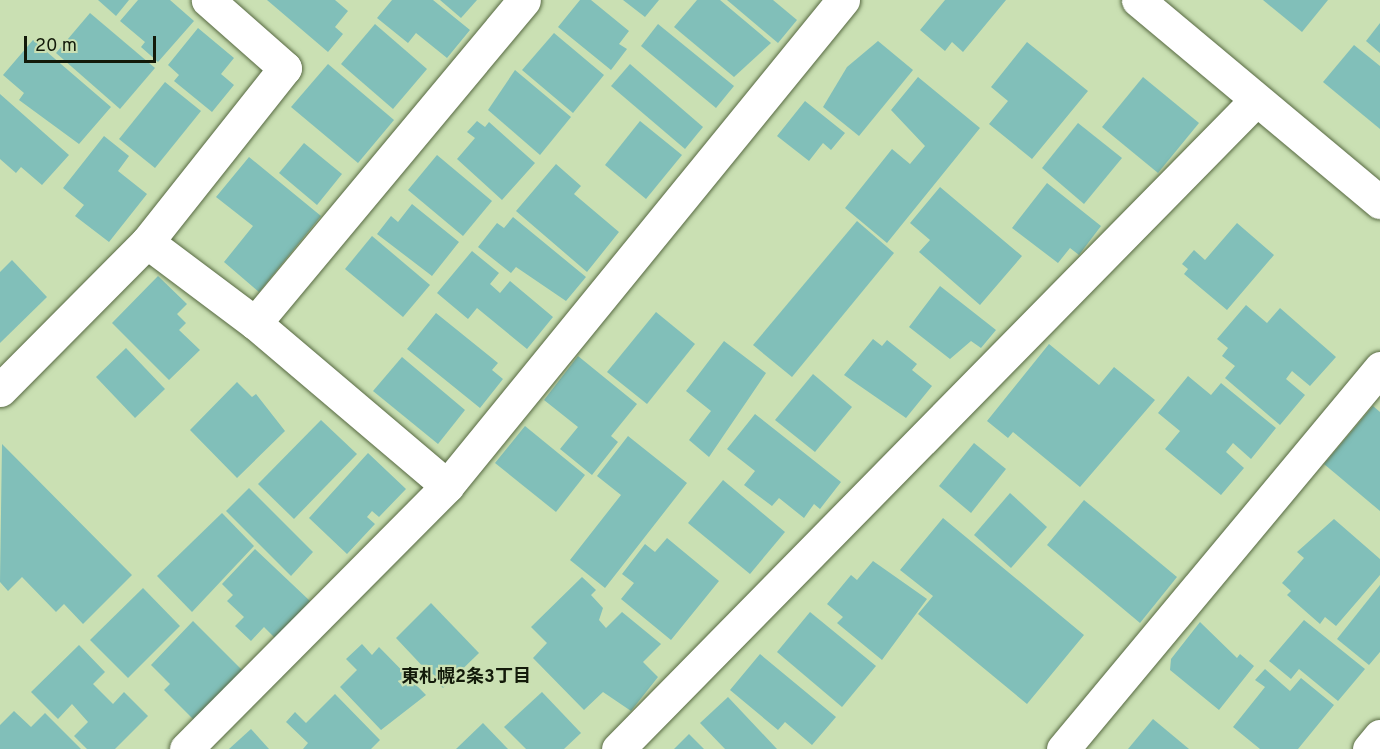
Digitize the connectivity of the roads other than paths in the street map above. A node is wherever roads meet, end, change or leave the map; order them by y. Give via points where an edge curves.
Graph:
1 (208, 0) edge
2 (524, 0) edge
3 (843, 0) edge
4 (1146, 3) edge
5 (1255, 101) junction
6 (1377, 193) edge
7 (147, 242) junction
8 (255, 323) junction
9 (1380, 368) edge
10 (0, 390) edge
11 (447, 486) junction
12 (1380, 736) edge
13 (186, 749) edge
14 (618, 749) edge
15 (1063, 749) edge
16 (1369, 749) edge

1 - 7 street via 285,68
2 - 8 street
3 - 11 street
4 - 5 street
5 - 6 street
5 - 14 street
7 - 8 street
7 - 10 street
8 - 11 street
9 - 15 street
11 - 13 street
12 - 16 street

